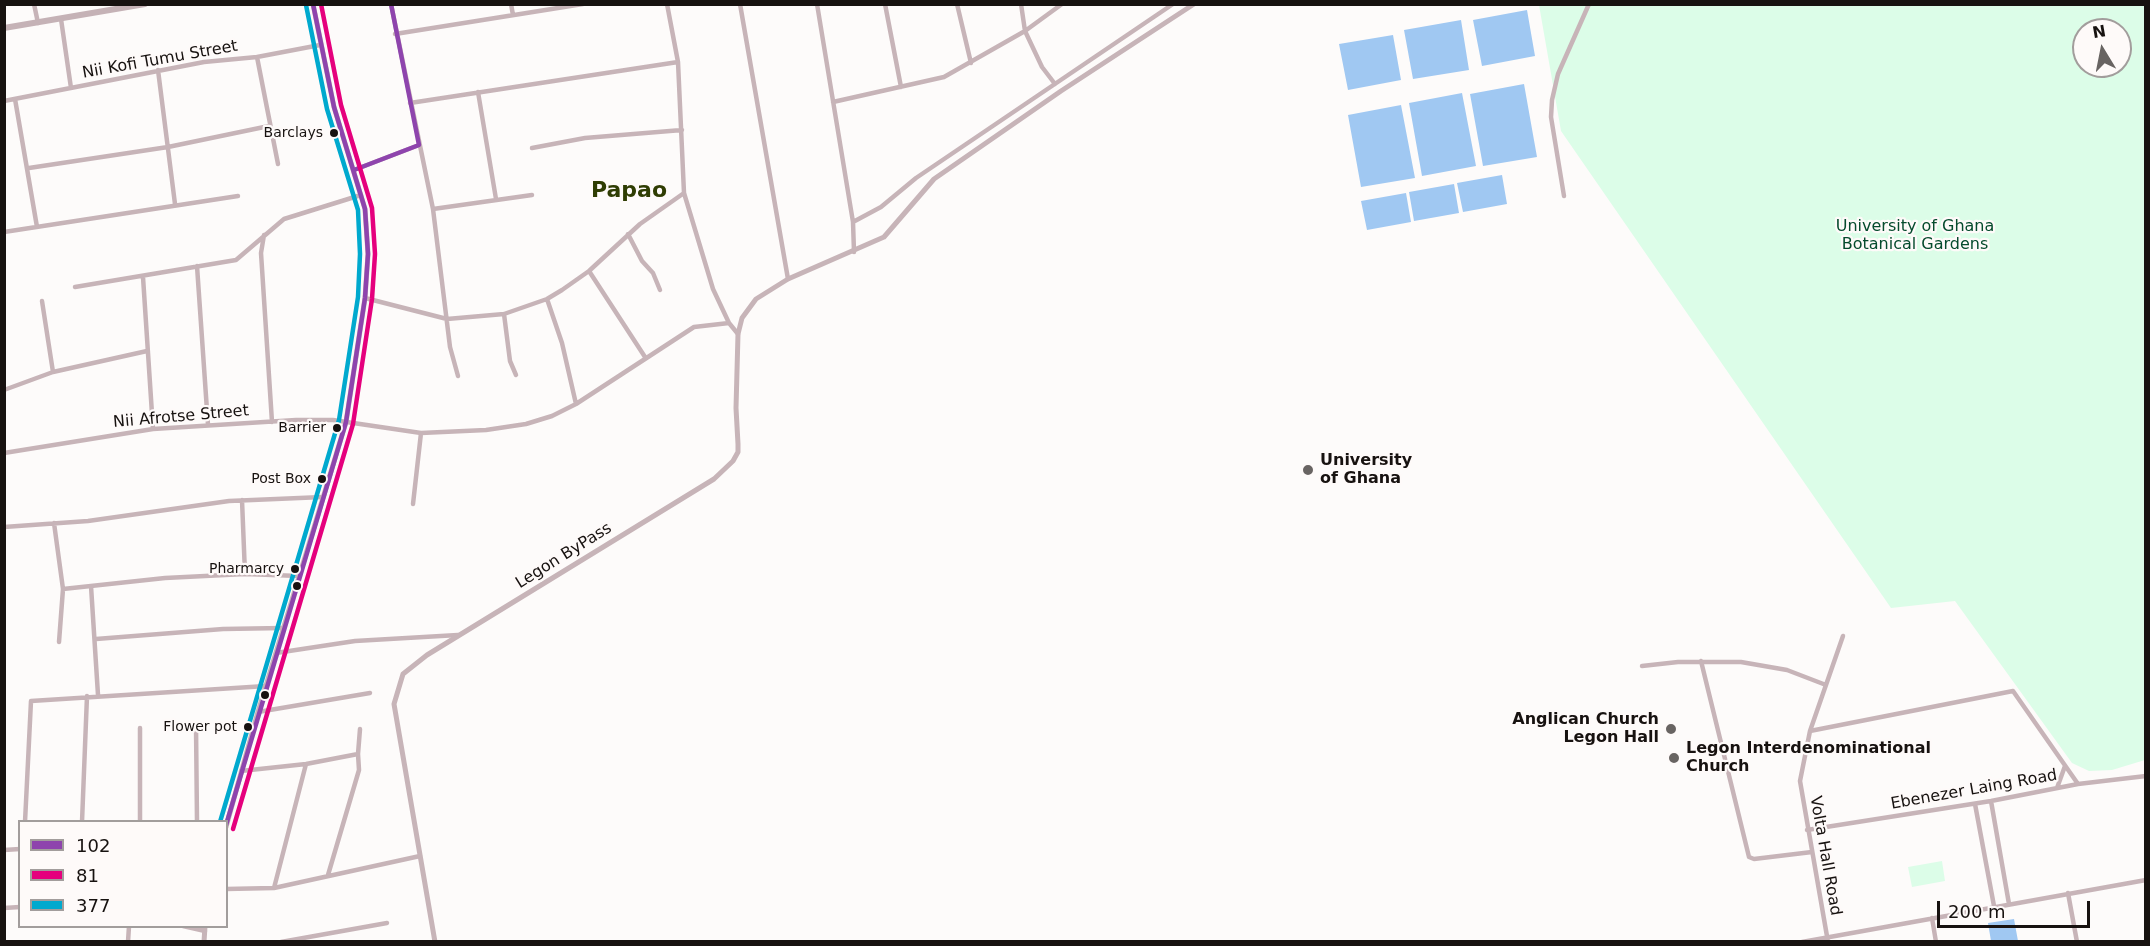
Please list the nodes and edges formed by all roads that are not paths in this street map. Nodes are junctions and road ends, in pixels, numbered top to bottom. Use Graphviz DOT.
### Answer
graph roads {
  1 [pos="34,4"];
  2 [pos="145,4"];
  3 [pos="313,4"];
  4 [pos="391,4"];
  5 [pos="511,4"];
  6 [pos="583,4"];
  7 [pos="667,4"];
  8 [pos="740,4"];
  9 [pos="817,4"];
  10 [pos="885,4"];
  11 [pos="957,4"];
  12 [pos="1021,4"];
  13 [pos="1062,4"];
  14 [pos="1173,4"];
  15 [pos="1194,4"];
  16 [pos="1589,4"];
  17 [pos="1180,14"];
  18 [pos="513,15"];
  19 [pos="61,19"];
  20 [pos="38,23"];
  21 [pos="4,28"];
  22 [pos="1025,31"];
  23 [pos="395,34"];
  24 [pos="320,45"];
  25 [pos="256,57"];
  26 [pos="678,62"];
  27 [pos="972,63"];
  28 [pos="158,70"];
  29 [pos="1055,84"];
  30 [pos="901,87"];
  31 [pos="72,88"];
  32 [pos="478,92"];
  33 [pos="15,99"];
  34 [pos="4,101"];
  35 [pos="833,102"];
  36 [pos="410,103"];
  37 [pos="269,126"];
  38 [pos="682,130"];
  39 [pos="419,145"];
  40 [pos="168,147"];
  41 [pos="532,148"];
  42 [pos="278,164"];
  43 [pos="29,168"];
  44 [pos="354,170"];
  45 [pos="684,193"];
  46 [pos="361,195"];
  47 [pos="532,195"];
  48 [pos="238,196"];
  49 [pos="1564,196"];
  50 [pos="496,199"];
  51 [pos="175,204"];
  52 [pos="434,209"];
  53 [pos="853,222"];
  54 [pos="37,227"];
  55 [pos="4,232"];
  56 [pos="628,234"];
  57 [pos="264,235"];
  58 [pos="249,249"];
  59 [pos="854,252"];
  60 [pos="261,253"];
  61 [pos="197,266"];
  62 [pos="589,271"];
  63 [pos="143,277"];
  64 [pos="788,279"];
  65 [pos="75,287"];
  66 [pos="660,290"];
  67 [pos="365,298"];
  68 [pos="548,299"];
  69 [pos="42,301"];
  70 [pos="504,314"];
  71 [pos="447,319"];
  72 [pos="729,323"];
  73 [pos="738,334"];
  74 [pos="147,351"];
  75 [pos="645,357"];
  76 [pos="54,372"];
  77 [pos="516,375"];
  78 [pos="458,376"];
  79 [pos="4,390"];
  80 [pos="576,404"];
  81 [pos="272,422"];
  82 [pos="346,422"];
  83 [pos="208,425"];
  84 [pos="153,429"];
  85 [pos="421,433"];
  86 [pos="4,453"];
  87 [pos="323,497"];
  88 [pos="242,500"];
  89 [pos="413,504"];
  90 [pos="54,523"];
  91 [pos="4,527"];
  92 [pos="245,574"];
  93 [pos="299,576"];
  94 [pos="91,586"];
  95 [pos="63,589"];
  96 [pos="283,628"];
  97 [pos="462,635"];
  98 [pos="1843,636"];
  99 [pos="96,639"];
  100 [pos="59,642"];
  101 [pos="276,653"];
  102 [pos="1701,661"];
  103 [pos="1642,666"];
  104 [pos="1826,685"];
  105 [pos="266,686"];
  106 [pos="370,693"];
  107 [pos="98,695"];
  108 [pos="87,696"];
  109 [pos="258,711"];
  110 [pos="196,724"];
  111 [pos="141,728"];
  112 [pos="360,729"];
  113 [pos="1810,731"];
  114 [pos="358,754"];
  115 [pos="306,764"];
  116 [pos="2065,766"];
  117 [pos="241,771"];
  118 [pos="2145,776"];
  119 [pos="2078,784"];
  120 [pos="2056,788"];
  121 [pos="1991,801"];
  122 [pos="1975,804"];
  123 [pos="25,820"];
  124 [pos="82,820"];
  125 [pos="140,820"];
  126 [pos="197,820"];
  127 [pos="228,820"];
  128 [pos="1807,830"];
  129 [pos="1812,852"];
  130 [pos="420,856"];
  131 [pos="328,875"];
  132 [pos="2145,880"];
  133 [pos="274,888"];
  134 [pos="228,889"];
  135 [pos="2068,893"];
  136 [pos="2009,904"];
  137 [pos="1994,906"];
  138 [pos="1932,918"];
  139 [pos="387,923"];
  140 [pos="205,929"];
  141 [pos="1828,939"];
  142 [pos="204,942"];
  143 [pos="281,942"];
  144 [pos="435,942"];
  145 [pos="1802,942"];
  146 [pos="1936,942"];
  147 [pos="2076,942"];
  1 -- 20 [label="street"];
  2 -- 19 [label="main road"];
  3 -- 24 [label="street"];
  4 -- 23 [label="street"];
  5 -- 18 [label="street"];
  6 -- 18 [label="street"];
  7 -- 26 [label="street"];
  8 -- 64 [label="street"];
  9 -- 35 [label="street"];
  10 -- 30 [label="street"];
  11 -- 27 [label="street"];
  12 -- 22 [label="street"];
  13 -- 22 [label="street"];
  14 -- 17 [label="street"];
  14 -- 29 [label="street"];
  15 -- 17 [label="street, Legon ByPass"];
  16 -- 49 [label="street"];
  17 -- 59 [label="street, Legon ByPass"];
  18 -- 23 [label="street"];
  19 -- 20 [label="main road"];
  19 -- 31 [label="street"];
  20 -- 21 [label="main road"];
  22 -- 27 [label="street"];
  22 -- 29 [label="street"];
  23 -- 36 [label="street"];
  24 -- 25 [label="street, Nii Kofi Tumu Street"];
  24 -- 44 [label="street"];
  25 -- 28 [label="street, Nii Kofi Tumu Street"];
  25 -- 37 [label="street"];
  26 -- 32 [label="street"];
  26 -- 38 [label="street"];
  27 -- 30 [label="street"];
  28 -- 31 [label="street, Nii Kofi Tumu Street"];
  28 -- 40 [label="street"];
  29 -- 53 [label="street"];
  30 -- 35 [label="street"];
  31 -- 33 [label="street, Nii Kofi Tumu Street"];
  32 -- 36 [label="street"];
  32 -- 50 [label="street"];
  33 -- 34 [label="street, Nii Kofi Tumu Street"];
  33 -- 43 [label="street"];
  35 -- 53 [label="street"];
  36 -- 39 [label="street"];
  37 -- 40 [label="street"];
  37 -- 42 [label="street"];
  38 -- 41 [label="street"];
  38 -- 45 [label="street"];
  39 -- 44 [label="street"];
  39 -- 52 [label="street"];
  40 -- 43 [label="street"];
  40 -- 51 [label="street"];
  43 -- 54 [label="street"];
  44 -- 46 [label="street"];
  45 -- 56 [label="street"];
  45 -- 72 [label="street"];
  46 -- 57 [label="street"];
  46 -- 67 [label="street"];
  47 -- 50 [label="street"];
  48 -- 51 [label="street"];
  50 -- 52 [label="street"];
  51 -- 54 [label="street"];
  52 -- 71 [label="street"];
  53 -- 59 [label="street"];
  54 -- 55 [label="street"];
  56 -- 62 [label="street"];
  56 -- 66 [label="street"];
  57 -- 58 [label="street"];
  57 -- 60 [label="street"];
  58 -- 60 [label="street"];
  58 -- 61 [label="street"];
  59 -- 64 [label="street, Legon ByPass"];
  60 -- 81 [label="street"];
  61 -- 63 [label="street"];
  61 -- 83 [label="street"];
  62 -- 68 [label="street"];
  62 -- 75 [label="street"];
  63 -- 65 [label="street"];
  63 -- 74 [label="street"];
  64 -- 73 [label="street, Legon ByPass"];
  67 -- 71 [label="street"];
  67 -- 82 [label="street"];
  68 -- 70 [label="street"];
  68 -- 80 [label="street"];
  69 -- 76 [label="street"];
  70 -- 71 [label="street"];
  70 -- 77 [label="street"];
  71 -- 78 [label="street"];
  72 -- 73 [label="street"];
  72 -- 75 [label="street, Nii Afrotse Street"];
  73 -- 97 [label="street, Legon ByPass"];
  74 -- 76 [label="street"];
  74 -- 84 [label="street"];
  75 -- 80 [label="street, Nii Afrotse Street"];
  76 -- 79 [label="street"];
  80 -- 85 [label="street, Nii Afrotse Street"];
  81 -- 82 [label="street, Nii Afrotse Street"];
  81 -- 83 [label="street, Nii Afrotse Street"];
  82 -- 85 [label="street, Nii Afrotse Street"];
  82 -- 87 [label="street"];
  83 -- 84 [label="street, Nii Afrotse Street"];
  84 -- 86 [label="street, Nii Afrotse Street"];
  85 -- 89 [label="street"];
  87 -- 88 [label="street"];
  87 -- 93 [label="street"];
  88 -- 90 [label="street"];
  88 -- 92 [label="street"];
  90 -- 91 [label="street"];
  90 -- 95 [label="street"];
  92 -- 93 [label="street"];
  92 -- 94 [label="street"];
  93 -- 96 [label="street"];
  94 -- 95 [label="street"];
  94 -- 99 [label="street"];
  95 -- 100 [label="street"];
  96 -- 99 [label="street"];
  96 -- 101 [label="street"];
  97 -- 101 [label="street"];
  97 -- 130 [label="street, Legon ByPass"];
  98 -- 104 [label="street, Volta Hall Road"];
  99 -- 107 [label="street"];
  101 -- 105 [label="street"];
  102 -- 103 [label="street"];
  102 -- 104 [label="street"];
  102 -- 129 [label="street"];
  104 -- 113 [label="street, Volta Hall Road"];
  105 -- 107 [label="street"];
  105 -- 109 [label="street"];
  106 -- 109 [label="street"];
  107 -- 108 [label="street"];
  108 -- 123 [label="street"];
  108 -- 124 [label="street"];
  109 -- 117 [label="street"];
  110 -- 126 [label="street"];
  111 -- 125 [label="street"];
  112 -- 114 [label="street"];
  113 -- 116 [label="street"];
  113 -- 128 [label="street, Volta Hall Road"];
  114 -- 115 [label="street"];
  114 -- 131 [label="street"];
  115 -- 117 [label="street"];
  115 -- 133 [label="street"];
  116 -- 119 [label="street"];
  116 -- 120 [label="street"];
  117 -- 127 [label="street"];
  118 -- 119 [label="street, Ebenezer Laing Road"];
  119 -- 120 [label="street, Ebenezer Laing Road"];
  120 -- 121 [label="street, Ebenezer Laing Road"];
  121 -- 122 [label="street, Ebenezer Laing Road"];
  121 -- 136 [label="street"];
  122 -- 128 [label="street, Ebenezer Laing Road"];
  122 -- 137 [label="street"];
  128 -- 129 [label="street, Volta Hall Road"];
  129 -- 141 [label="street, Volta Hall Road"];
  130 -- 131 [label="street"];
  130 -- 144 [label="street, Legon ByPass"];
  131 -- 133 [label="street"];
  132 -- 135 [label="street"];
  133 -- 134 [label="street"];
  135 -- 136 [label="street"];
  135 -- 147 [label="street"];
  136 -- 137 [label="street"];
  137 -- 138 [label="street"];
  138 -- 141 [label="street"];
  138 -- 146 [label="street"];
  139 -- 143 [label="street"];
  140 -- 142 [label="street"];
  141 -- 145 [label="street"];
}
